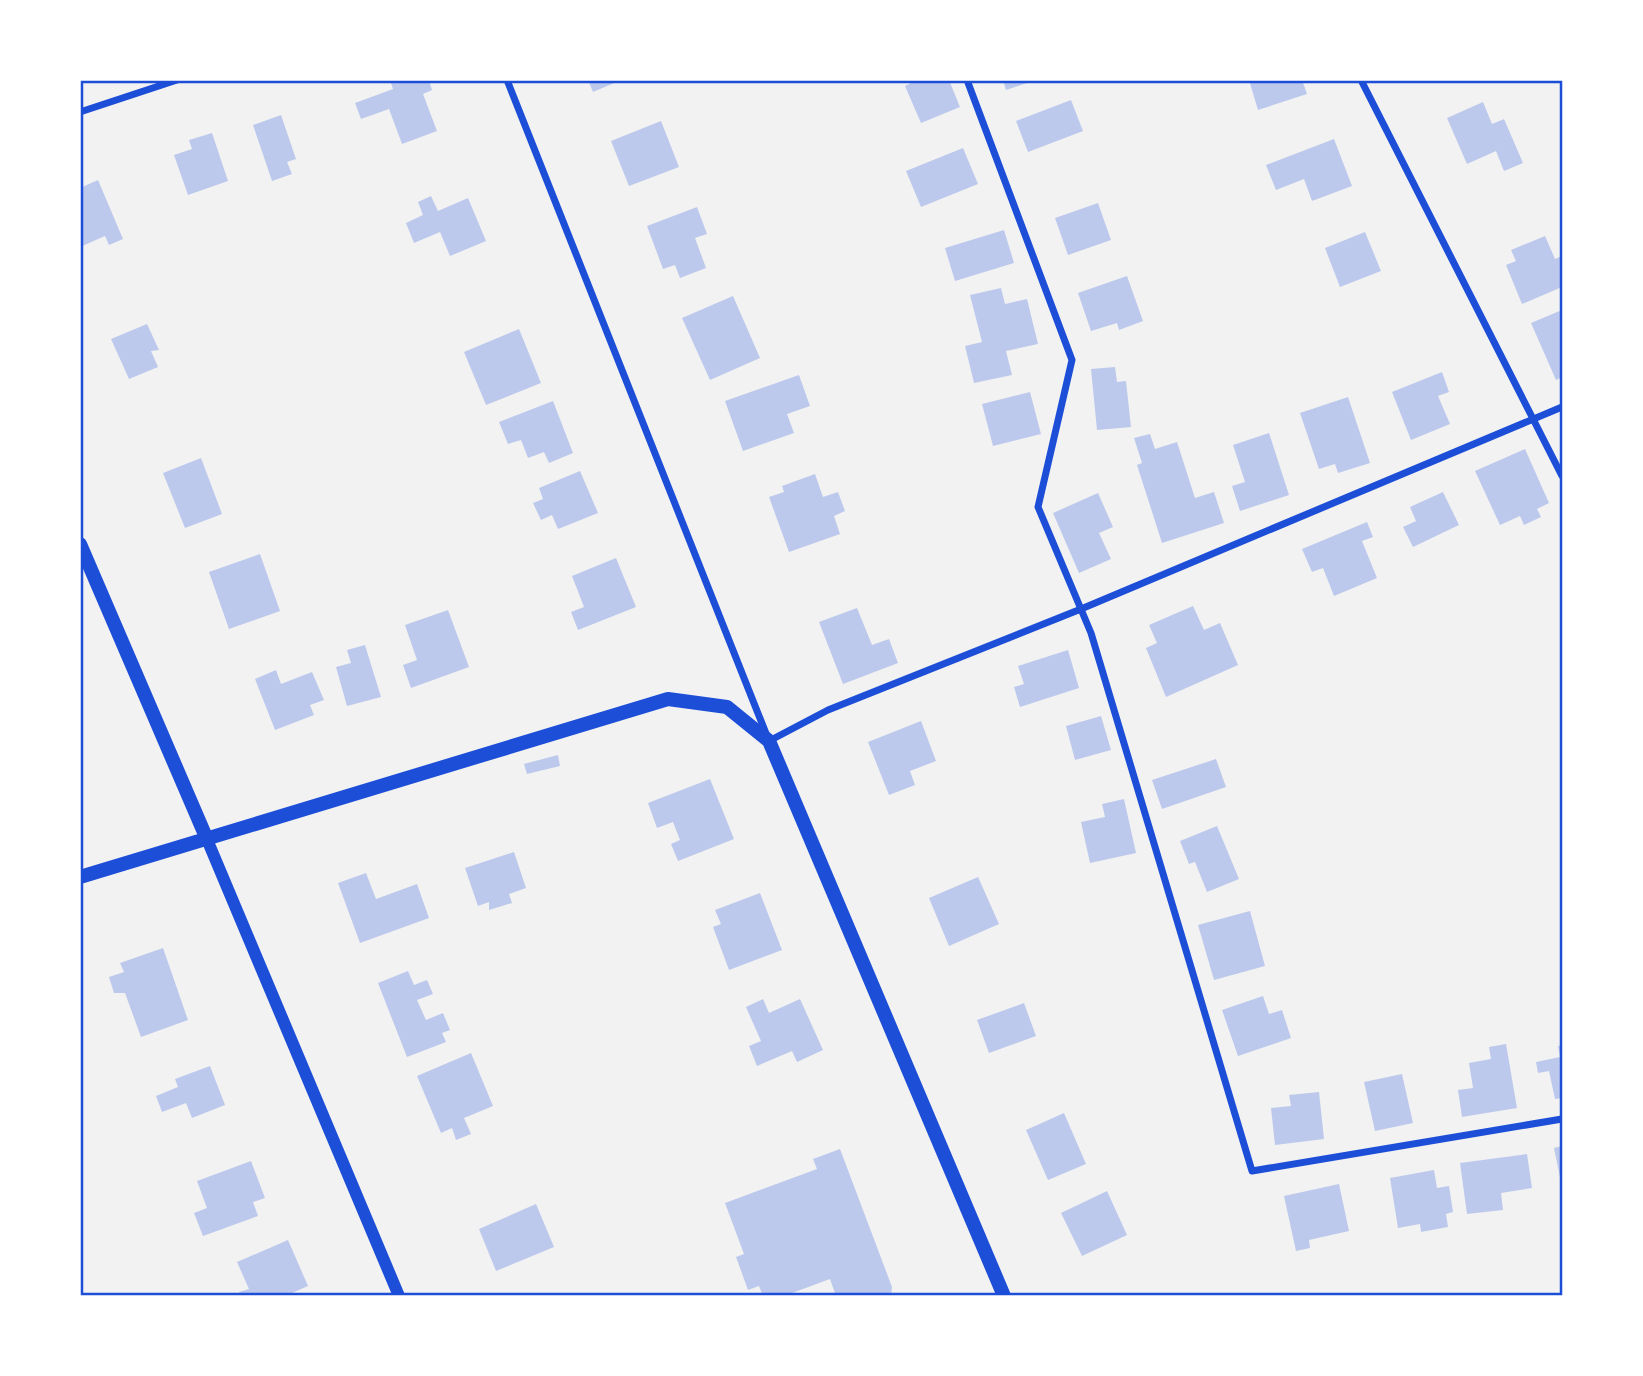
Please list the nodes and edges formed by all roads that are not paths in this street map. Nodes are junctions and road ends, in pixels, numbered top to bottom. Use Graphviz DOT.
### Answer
graph roads {
  1 [pos="177,80"];
  2 [pos="507,80"];
  3 [pos="967,80"];
  4 [pos="1361,80"];
  5 [pos="80,112"];
  6 [pos="1563,407"];
  7 [pos="1532,418"];
  8 [pos="1563,476"];
  9 [pos="80,544"];
  10 [pos="1081,608"];
  11 [pos="769,741"];
  12 [pos="206,837"];
  13 [pos="80,877"];
  14 [pos="1563,1119"];
  15 [pos="399,1296"];
  16 [pos="1004,1296"];
  1 -- 5 [label="street"];
  2 -- 11 [label="street"];
  3 -- 10 [label="street"];
  4 -- 7 [label="street"];
  6 -- 7 [label="street"];
  7 -- 8 [label="street"];
  7 -- 10 [label="street"];
  9 -- 12 [label="main road"];
  10 -- 11 [label="street"];
  10 -- 14 [label="street"];
  11 -- 12 [label="main road"];
  11 -- 16 [label="main road"];
  12 -- 13 [label="main road"];
  12 -- 15 [label="street"];
}
